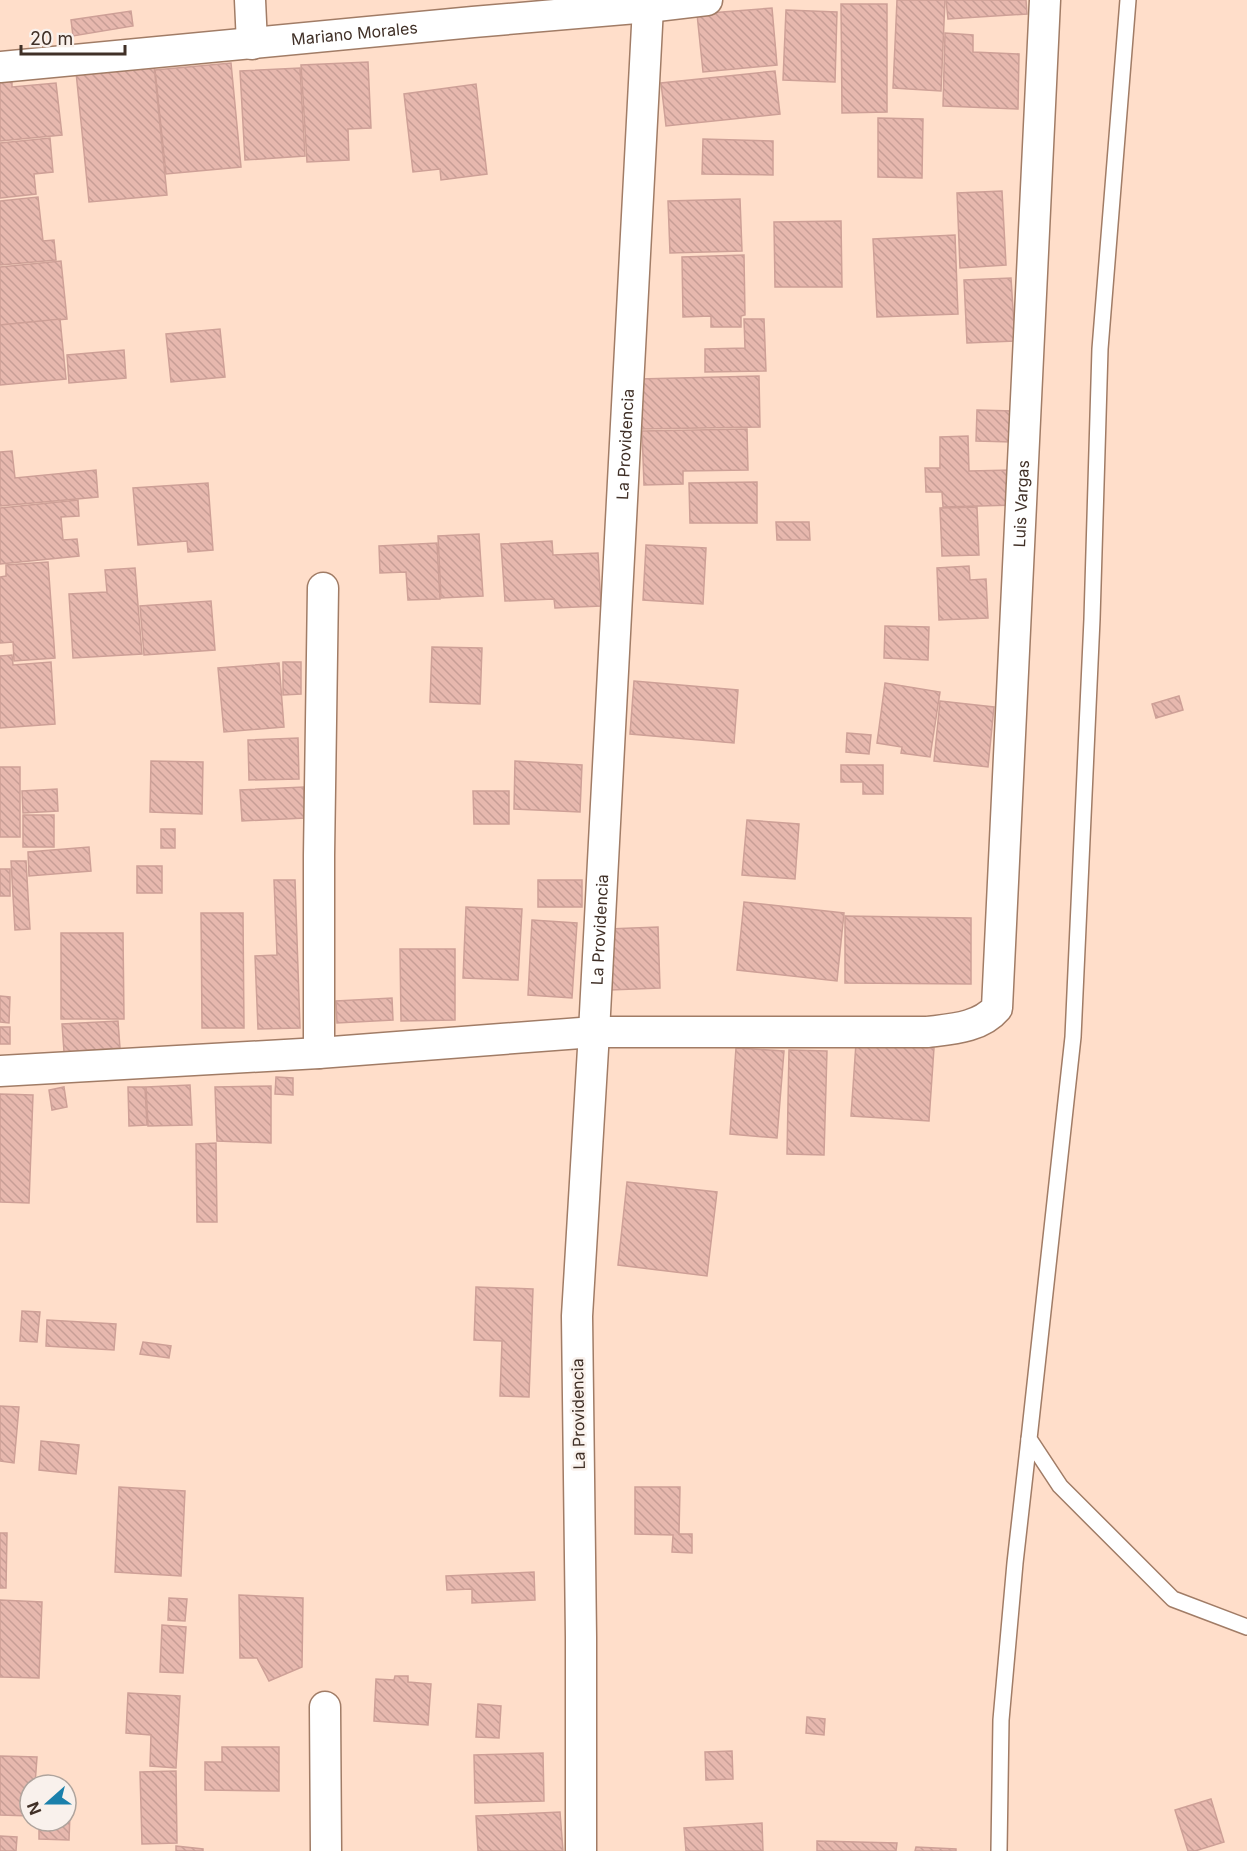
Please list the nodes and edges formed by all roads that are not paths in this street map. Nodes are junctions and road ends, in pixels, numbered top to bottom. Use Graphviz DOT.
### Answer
graph roads {
  1 [pos="250,0"];
  2 [pos="707,0"];
  3 [pos="1045,0"];
  4 [pos="1128,0"];
  5 [pos="648,7"];
  6 [pos="473,11"];
  7 [pos="252,44"];
  8 [pos="0,67"];
  9 [pos="323,588"];
  10 [pos="594,1032"];
  11 [pos="319,1053"];
  12 [pos="0,1071"];
  13 [pos="1029,1439"];
  14 [pos="1247,1627"];
  15 [pos="325,1707"];
  16 [pos="326,1851"];
  17 [pos="581,1851"];
  18 [pos="999,1851"];
  1 -- 7 [label="street"];
  2 -- 5 [label="street, Mariano Morales"];
  3 -- 10 [label="street, Luis Vargas"];
  4 -- 13 [label="lane"];
  5 -- 6 [label="street, Mariano Morales"];
  5 -- 10 [label="street, La Providencia"];
  6 -- 7 [label="street, Mariano Morales"];
  7 -- 8 [label="street, Mariano Morales"];
  9 -- 11 [label="street"];
  10 -- 11 [label="street"];
  10 -- 17 [label="street, La Providencia"];
  11 -- 12 [label="street"];
  13 -- 14 [label="lane"];
  13 -- 18 [label="lane"];
  15 -- 16 [label="street"];
}
